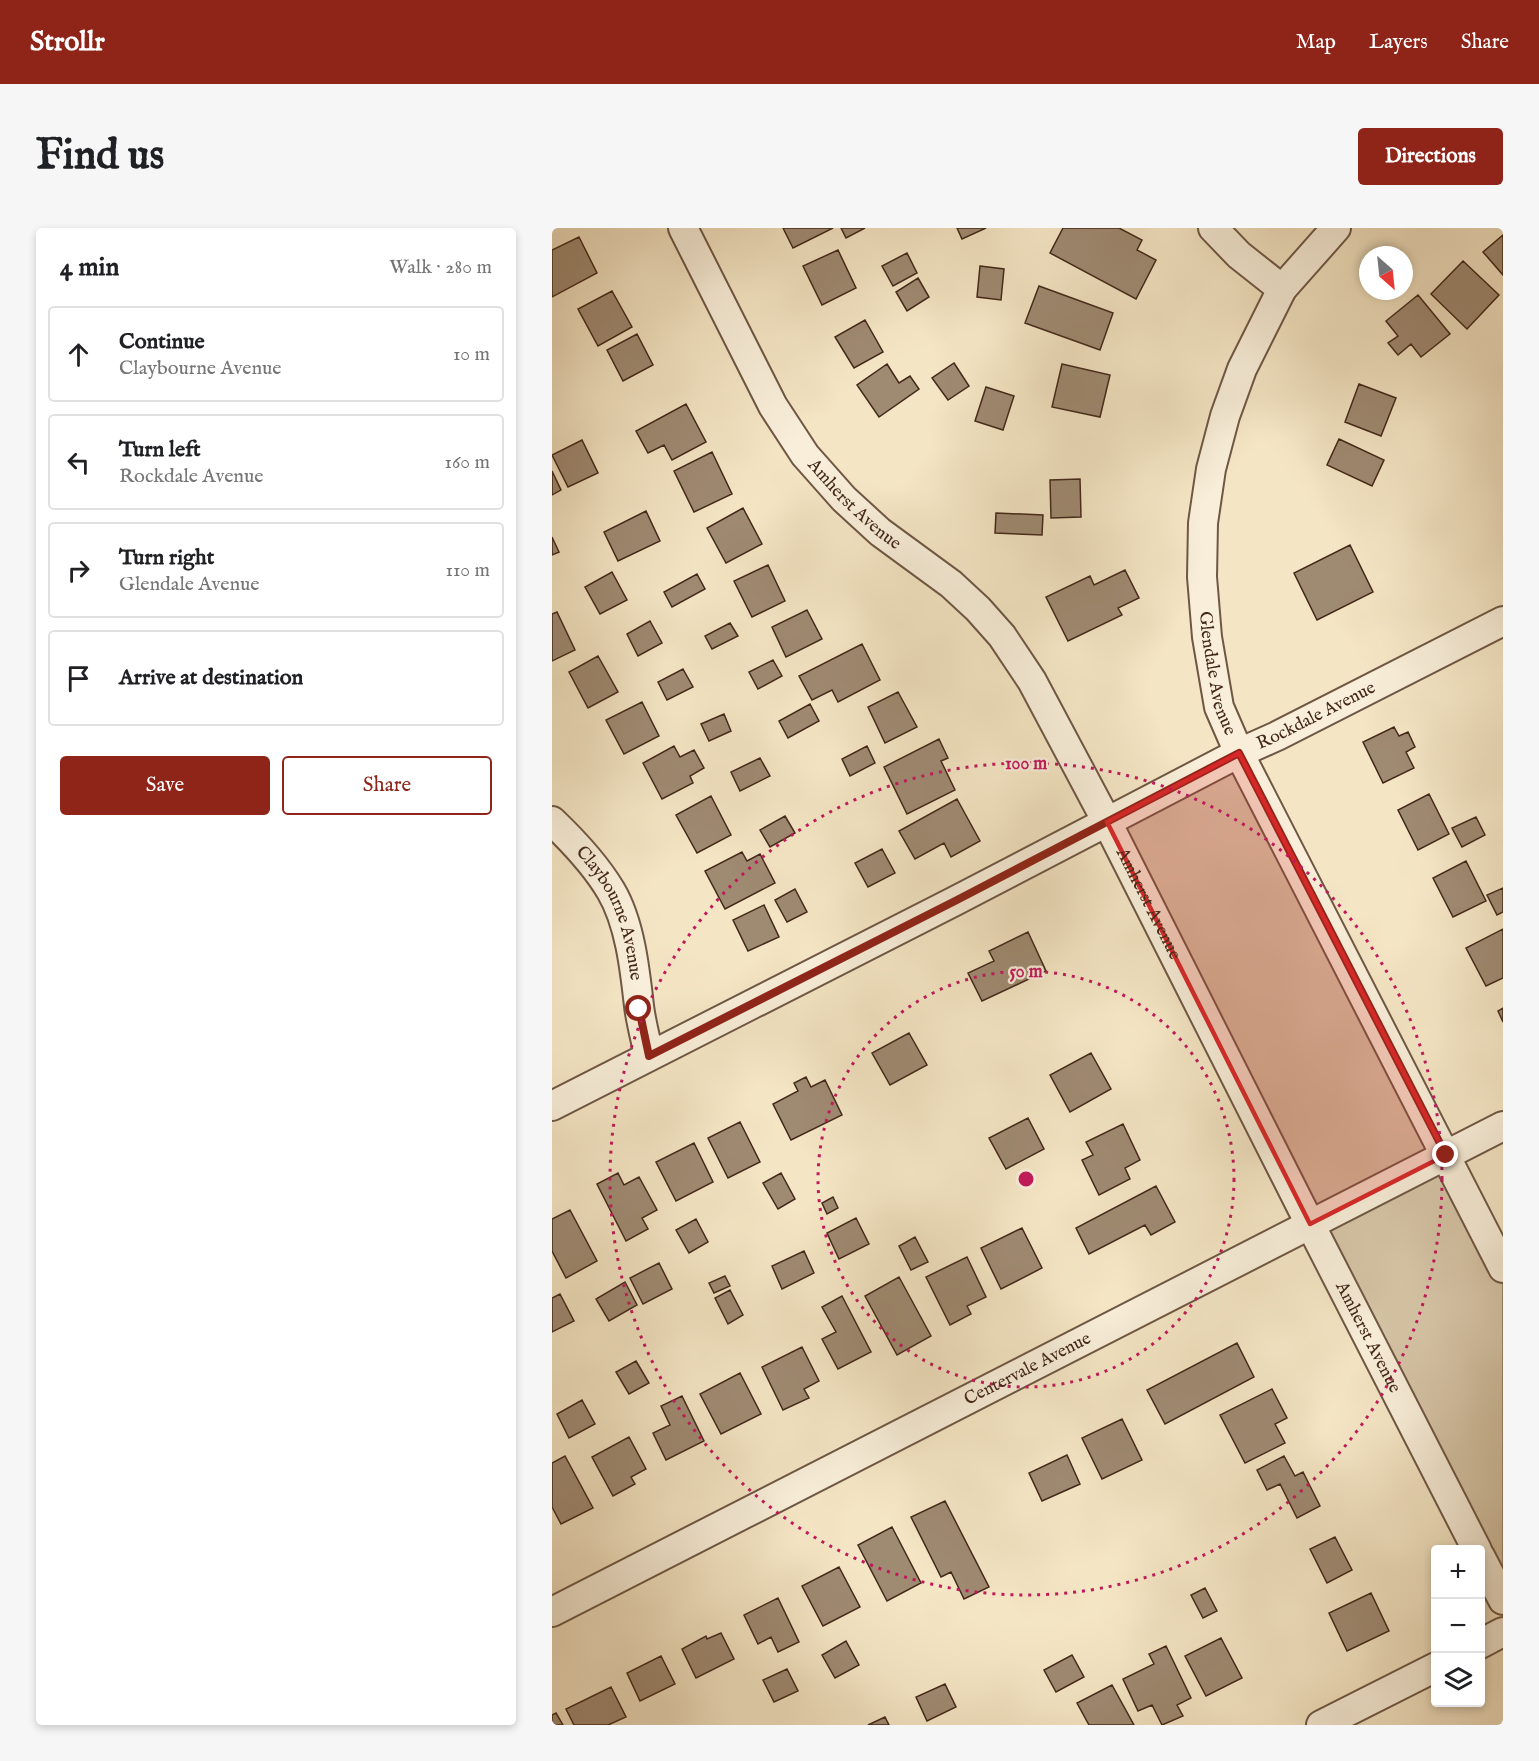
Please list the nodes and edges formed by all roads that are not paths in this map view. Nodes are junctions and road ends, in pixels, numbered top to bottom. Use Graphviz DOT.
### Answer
graph roads {
  1 [pos="683,228"];
  2 [pos="1213,228"];
  3 [pos="1336,228"];
  4 [pos="1282,289"];
  5 [pos="1503,621"];
  6 [pos="1239,753"];
  7 [pos="552,820"];
  8 [pos="1107,822"];
  9 [pos="649,1056"];
  10 [pos="552,1106"];
  11 [pos="1503,1126"];
  12 [pos="1446,1155"];
  13 [pos="1310,1224"];
  14 [pos="1503,1268"];
  15 [pos="1474,1545"];
  16 [pos="1485,1566"];
  17 [pos="1503,1600"];
  18 [pos="552,1612"];
  19 [pos="1503,1632"];
  20 [pos="1485,1641"];
  21 [pos="1431,1670"];
  22 [pos="1321,1725"];
  1 -- 8 [label="street, Amherst Avenue"];
  2 -- 4 [label="street"];
  3 -- 4 [label="street, Glendale Avenue"];
  4 -- 6 [label="street, Glendale Avenue"];
  5 -- 6 [label="street, Rockdale Avenue"];
  6 -- 8 [label="street, Rockdale Avenue"];
  6 -- 12 [label="street, Glendale Avenue"];
  7 -- 9 [label="street, Claybourne Avenue"];
  8 -- 9 [label="street, Rockdale Avenue"];
  8 -- 13 [label="street, Amherst Avenue"];
  9 -- 10 [label="street, Rockdale Avenue"];
  11 -- 12 [label="street, Centervale Avenue"];
  12 -- 13 [label="street, Centervale Avenue"];
  12 -- 14 [label="street, Glendale Avenue"];
  13 -- 15 [label="street, Amherst Avenue"];
  13 -- 18 [label="street, Centervale Avenue"];
  16 -- 17 [label="street"];
  19 -- 20 [label="street"];
  21 -- 22 [label="street"];
}
